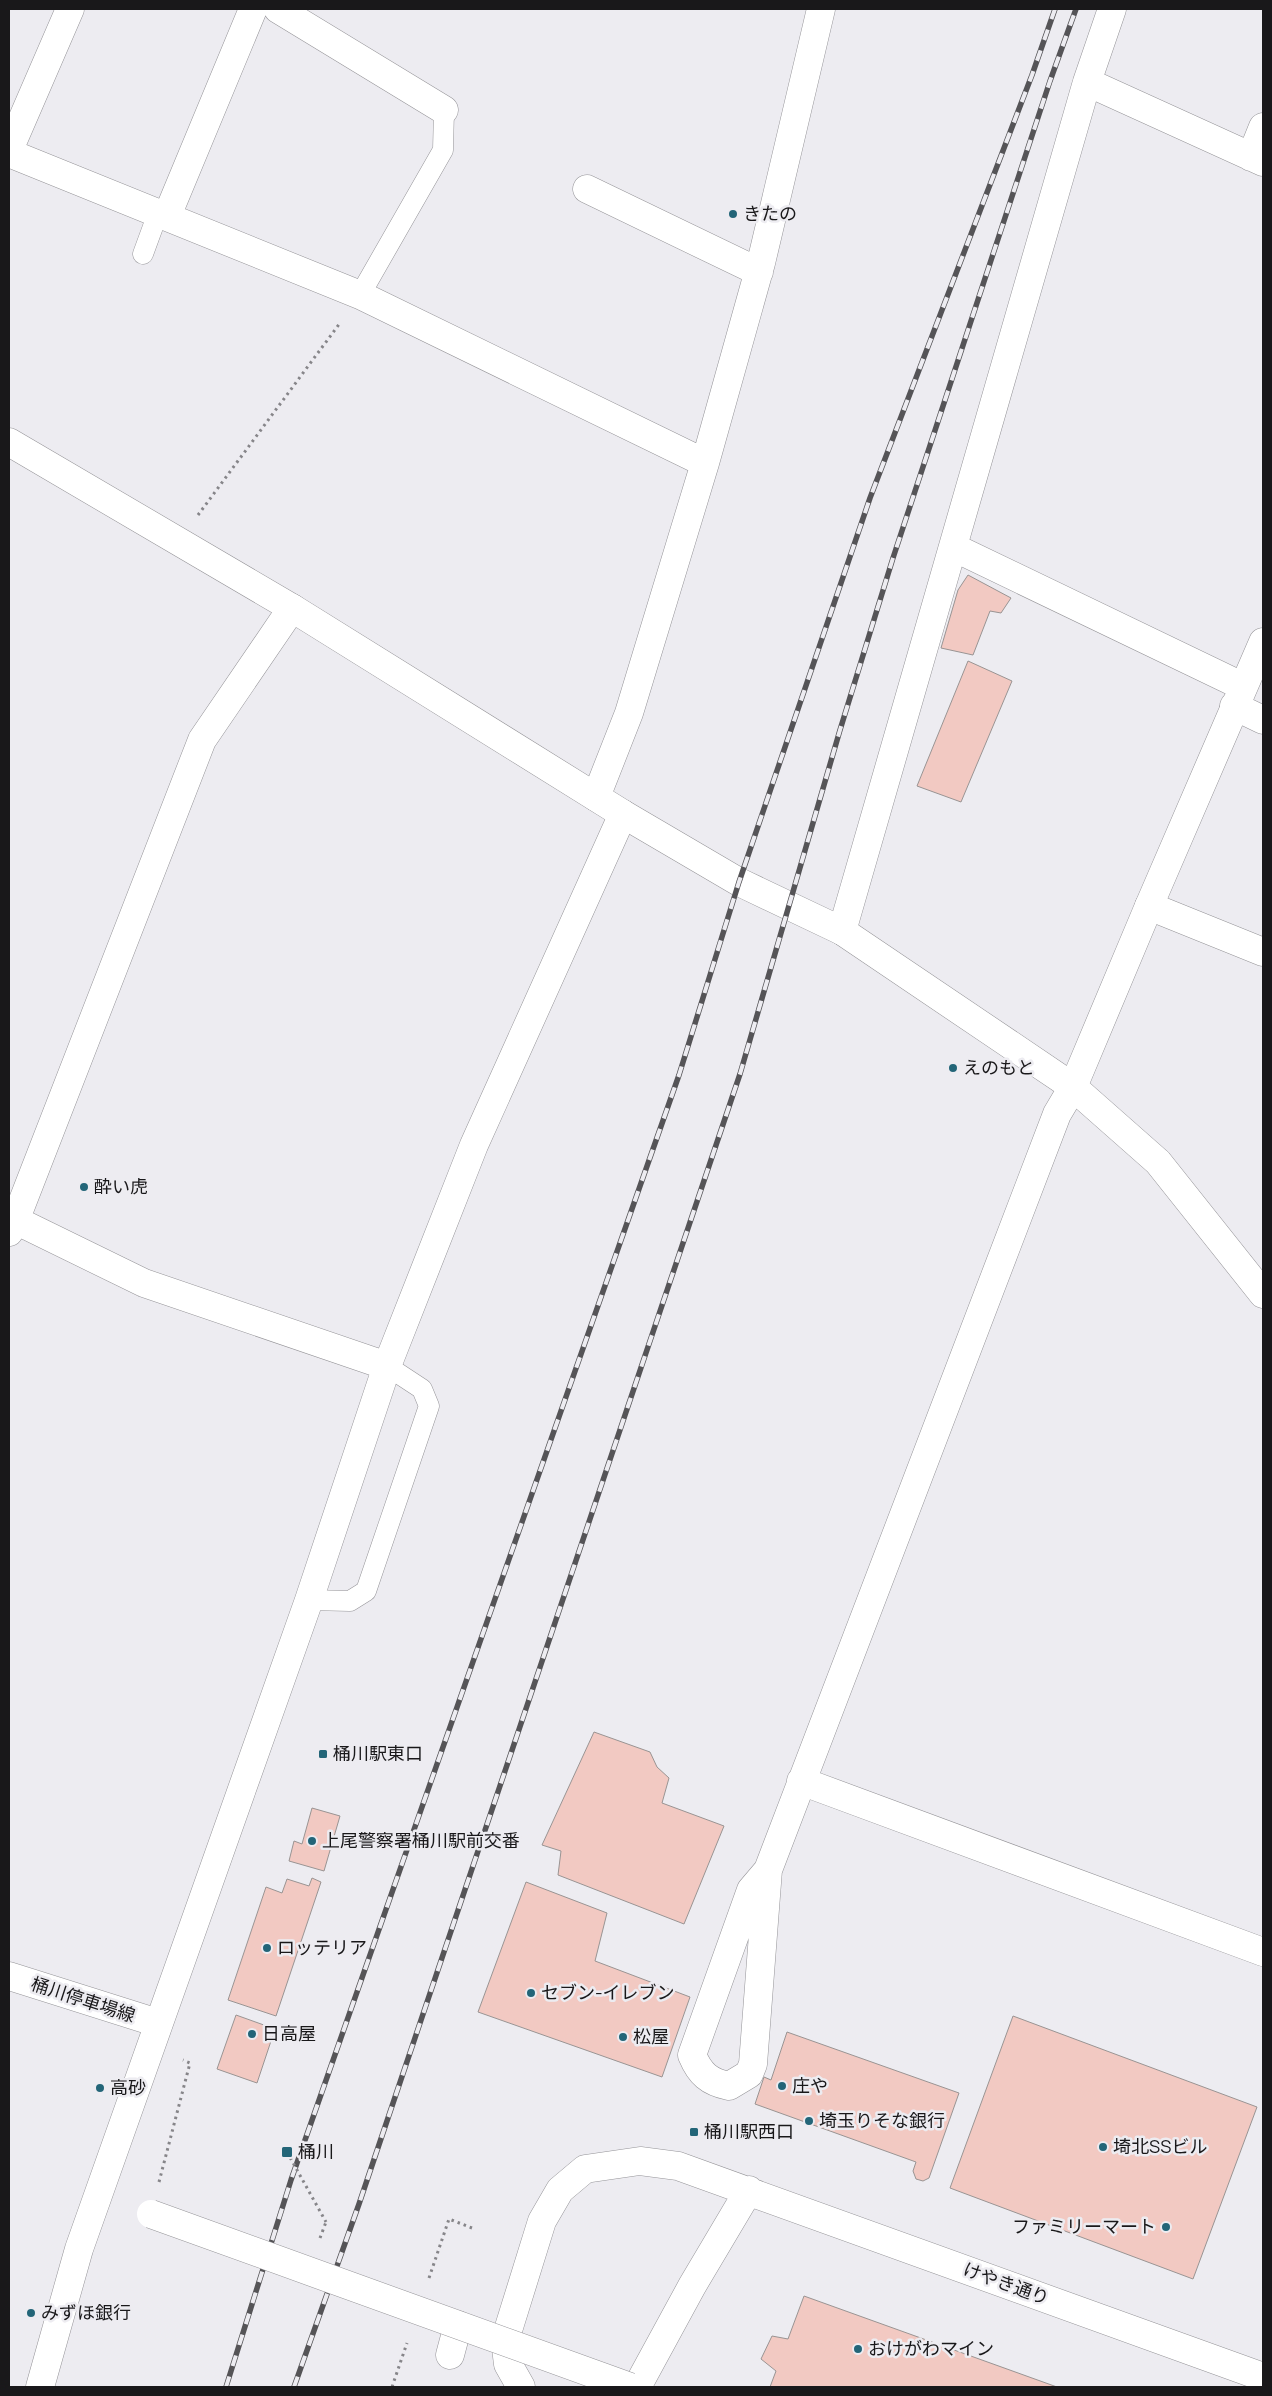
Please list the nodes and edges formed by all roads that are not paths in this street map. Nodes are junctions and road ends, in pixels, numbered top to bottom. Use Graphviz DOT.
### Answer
graph roads {
  1 [pos="70,9"];
  2 [pos="253,9"];
  3 [pos="278,9"];
  4 [pos="821,9"];
  5 [pos="1112,9"];
  6 [pos="1087,82"];
  7 [pos="444,110"];
  8 [pos="1263,127"];
  9 [pos="9,151"];
  10 [pos="1257,159"];
  11 [pos="587,189"];
  12 [pos="163,215"];
  13 [pos="143,254"];
  14 [pos="759,272"];
  15 [pos="360,295"];
  16 [pos="9,442"];
  17 [pos="705,463"];
  18 [pos="953,547"];
  19 [pos="292,608"];
  20 [pos="1263,642"];
  21 [pos="1238,696"];
  22 [pos="1263,720"];
  23 [pos="596,798"];
  24 [pos="623,814"];
  25 [pos="1148,906"];
  26 [pos="842,931"];
  27 [pos="1263,952"];
  28 [pos="1073,1087"];
  29 [pos="11,1223"];
  30 [pos="1263,1294"];
  31 [pos="387,1366"];
  32 [pos="309,1600"];
  33 [pos="801,1782"];
  34 [pos="768,1870"];
  35 [pos="1263,1952"];
  36 [pos="9,1976"];
  37 [pos="158,2023"];
  38 [pos="749,2190"];
  39 [pos="150,2214"];
  40 [pos="458,2325"];
  41 [pos="450,2356"];
  42 [pos="1263,2377"];
  43 [pos="40,2387"];
  44 [pos="521,2387"];
  45 [pos="630,2387"];
  46 [pos="637,2387"];
  1 -- 9 [label="street"];
  2 -- 12 [label="street"];
  3 -- 7 [label="street"];
  4 -- 14 [label="street"];
  5 -- 6 [label="street"];
  6 -- 10 [label="street"];
  6 -- 18 [label="street"];
  7 -- 15 [label="lane"];
  8 -- 10 [label="street"];
  9 -- 12 [label="street"];
  11 -- 14 [label="street"];
  12 -- 13 [label="lane"];
  12 -- 15 [label="street"];
  14 -- 17 [label="street"];
  15 -- 17 [label="street"];
  16 -- 19 [label="street"];
  17 -- 23 [label="street"];
  18 -- 21 [label="street"];
  18 -- 26 [label="street"];
  19 -- 23 [label="street"];
  19 -- 29 [label="street"];
  20 -- 21 [label="street"];
  21 -- 22 [label="street"];
  21 -- 25 [label="street"];
  23 -- 24 [label="street"];
  24 -- 26 [label="street"];
  24 -- 31 [label="street"];
  25 -- 27 [label="street"];
  25 -- 28 [label="street"];
  26 -- 28 [label="street"];
  28 -- 30 [label="street"];
  28 -- 33 [label="street"];
  29 -- 31 [label="street"];
  31 -- 32 [label="street"];
  31 -- 32 [label="lane"];
  32 -- 37 [label="street"];
  33 -- 34 [label="street"];
  33 -- 35 [label="street"];
  34 -- 34 [label="street"];
  36 -- 37 [label="street, 桶川停車場線"];
  37 -- 43 [label="street"];
  38 -- 42 [label="street, けやき通り"];
  38 -- 44 [label="street, けやき通り"];
  38 -- 46 [label="street"];
  39 -- 40 [label="street, bridge"];
  40 -- 41 [label="street"];
  40 -- 45 [label="street, bridge"];
}
